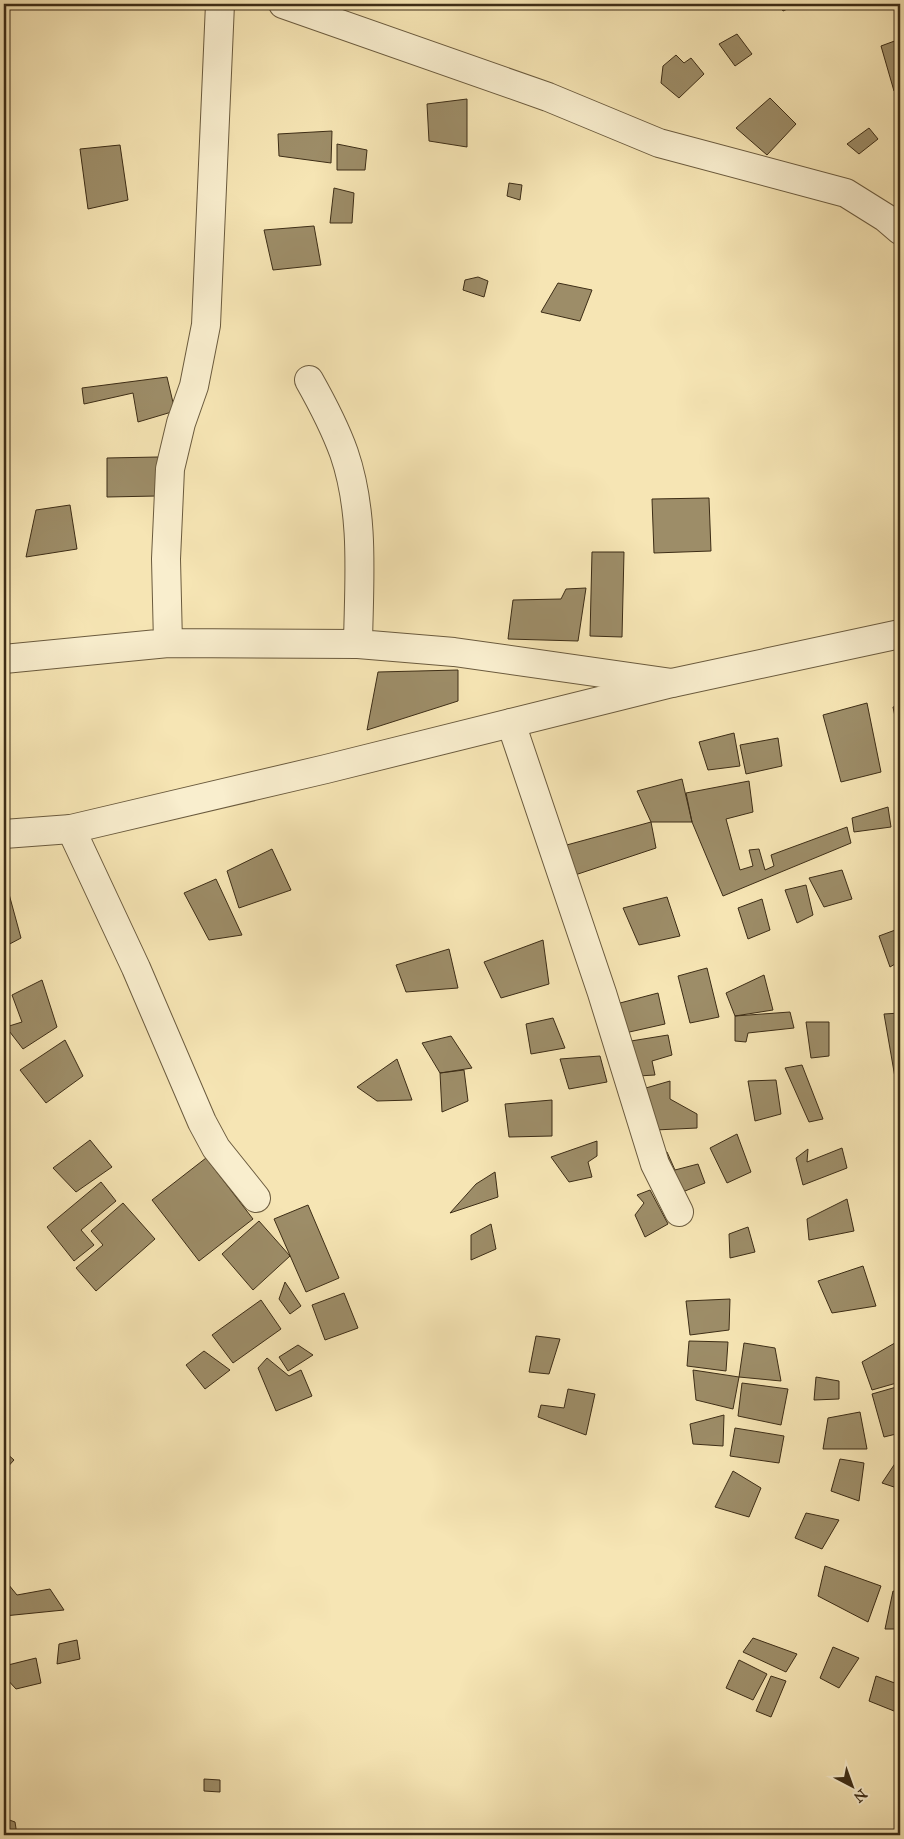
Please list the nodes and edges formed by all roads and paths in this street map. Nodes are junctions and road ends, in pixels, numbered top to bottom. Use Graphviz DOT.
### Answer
graph roads {
  1 [pos="220,4"];
  2 [pos="283,4"];
  3 [pos="900,230"];
  4 [pos="309,380"];
  5 [pos="900,634"];
  6 [pos="168,643"];
  7 [pos="358,644"];
  8 [pos="4,659"];
  9 [pos="672,683"];
  10 [pos="511,723"];
  11 [pos="70,829"];
  12 [pos="4,834"];
  13 [pos="256,1198"];
  14 [pos="679,1212"];
  1 -- 6 [label="street"];
  2 -- 3 [label="street"];
  4 -- 7 [label="street"];
  5 -- 9 [label="street"];
  6 -- 7 [label="street"];
  6 -- 8 [label="street"];
  7 -- 9 [label="street"];
  9 -- 10 [label="street"];
  10 -- 11 [label="street"];
  10 -- 14 [label="street"];
  11 -- 12 [label="street"];
  11 -- 13 [label="street"];
}
